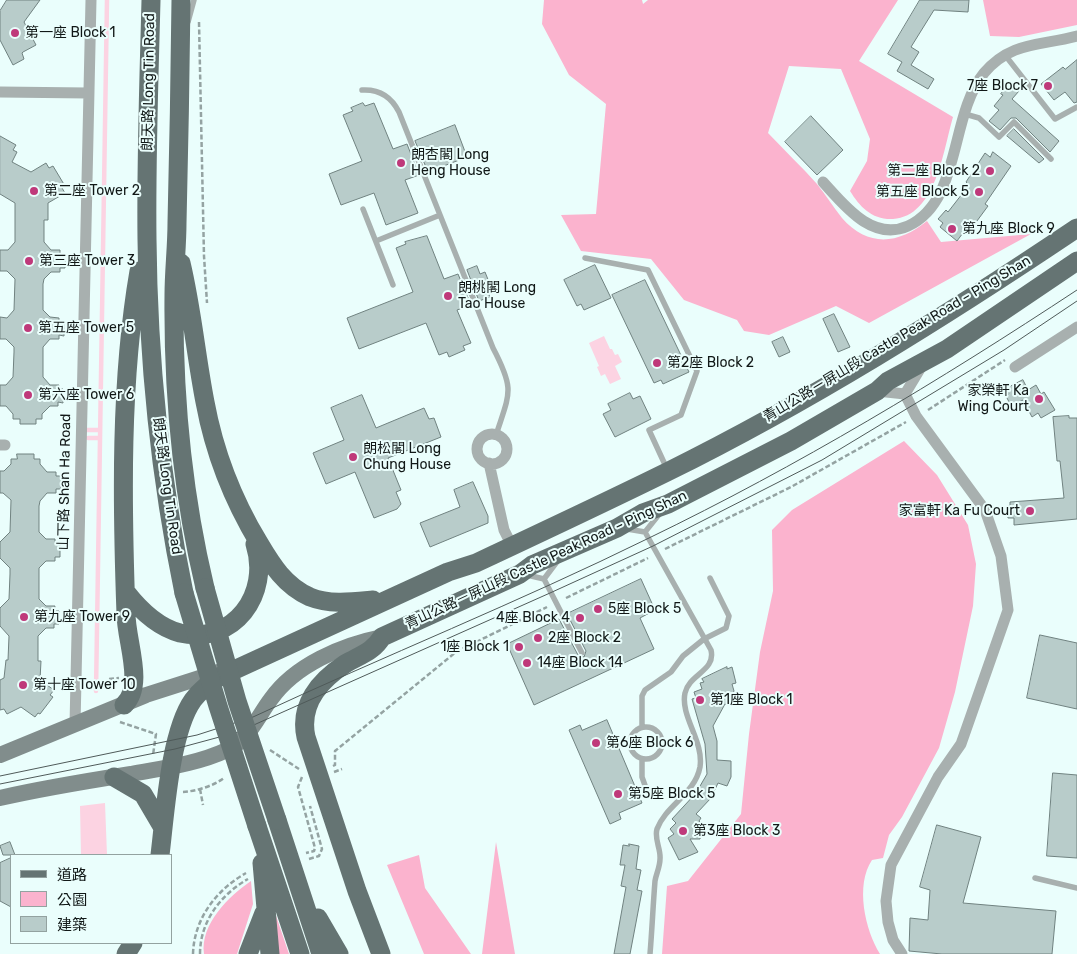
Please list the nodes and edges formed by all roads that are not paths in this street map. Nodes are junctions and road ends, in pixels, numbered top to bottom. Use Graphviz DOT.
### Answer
graph roads {
  1 [pos="91,0"];
  2 [pos="151,0"];
  3 [pos="181,0"];
  4 [pos="194,0"];
  5 [pos="1077,36"];
  6 [pos="180,55"];
  7 [pos="1005,55"];
  8 [pos="362,90"];
  9 [pos="0,92"];
  10 [pos="88,93"];
  11 [pos="1077,107"];
  12 [pos="965,114"];
  13 [pos="1051,159"];
  14 [pos="823,182"];
  15 [pos="363,209"];
  16 [pos="440,216"];
  17 [pos="1077,228"];
  18 [pos="146,238"];
  19 [pos="376,241"];
  20 [pos="177,248"];
  21 [pos="585,258"];
  22 [pos="1077,261"];
  23 [pos="393,285"];
  24 [pos="1077,327"];
  25 [pos="924,363"];
  26 [pos="1015,368"];
  27 [pos="877,391"];
  28 [pos="905,394"];
  29 [pos="496,435"];
  30 [pos="489,463"];
  31 [pos="668,471"];
  32 [pos="668,504"];
  33 [pos="249,526"];
  34 [pos="617,528"];
  35 [pos="645,532"];
  36 [pos="512,546"];
  37 [pos="564,552"];
  38 [pos="520,574"];
  39 [pos="710,578"];
  40 [pos="544,579"];
  41 [pos="126,592"];
  42 [pos="388,599"];
  43 [pos="382,637"];
  44 [pos="704,639"];
  45 [pos="582,653"];
  46 [pos="238,667"];
  47 [pos="117,708"];
  48 [pos="75,725"];
  49 [pos="642,727"];
  50 [pos="0,755"];
  51 [pos="642,759"];
  52 [pos="173,766"];
  53 [pos="114,777"];
  54 [pos="647,791"];
  55 [pos="0,798"];
  56 [pos="164,828"];
  57 [pos="258,830"];
  58 [pos="160,854"];
  59 [pos="298,854"];
  60 [pos="1035,878"];
  61 [pos="1077,888"];
  62 [pos="266,910"];
  63 [pos="248,954"];
  64 [pos="270,954"];
  65 [pos="300,954"];
  66 [pos="321,954"];
  67 [pos="338,954"];
  68 [pos="381,954"];
  69 [pos="650,954"];
  70 [pos="902,954"];
  1 -- 10 [label="street, 山下路 Shan Ha Road"];
  2 -- 18 [label="main road, 朗天路 Long Tin Road"];
  3 -- 6 [label="main road, 朗天路 Long Tin Road"];
  4 -- 6 [label="lane"];
  5 -- 7 [label="street"];
  6 -- 20 [label="main road, 朗天路 Long Tin Road"];
  7 -- 11 [label="lane"];
  7 -- 12 [label="street"];
  8 -- 16 [label="lane"];
  9 -- 10 [label="street"];
  10 -- 48 [label="street, 山下路 Shan Ha Road"];
  12 -- 13 [label="lane"];
  12 -- 14 [label="street"];
  15 -- 19 [label="lane"];
  16 -- 19 [label="lane"];
  16 -- 29 [label="lane"];
  17 -- 31 [label="main road, 青山公路－屏山段 Castle Peak Road – Ping Shan"];
  18 -- 41 [label="main road"];
  18 -- 57 [label="main road, 朗天路 Long Tin Road, bridge"];
  19 -- 23 [label="lane"];
  20 -- 33 [label="main road"];
  20 -- 59 [label="main road, 朗天路 Long Tin Road, bridge"];
  21 -- 31 [label="lane"];
  22 -- 25 [label="main road, 青山公路－屏山段 Castle Peak Road – Ping Shan"];
  24 -- 26 [label="street"];
  25 -- 27 [label="main road, 青山公路－屏山段 Castle Peak Road – Ping Shan"];
  25 -- 28 [label="street"];
  27 -- 28 [label="street"];
  27 -- 32 [label="main road, 青山公路－屏山段 Castle Peak Road – Ping Shan"];
  28 -- 70 [label="street"];
  29 -- 30 [label="street"];
  29 -- 30 [label="street"];
  30 -- 36 [label="street"];
  31 -- 36 [label="main road, 青山公路－屏山段 Castle Peak Road – Ping Shan"];
  32 -- 34 [label="main road, 青山公路－屏山段 Castle Peak Road – Ping Shan"];
  32 -- 35 [label="lane"];
  33 -- 41 [label="main road"];
  33 -- 42 [label="main road"];
  34 -- 35 [label="lane"];
  34 -- 37 [label="main road, 青山公路－屏山段 Castle Peak Road – Ping Shan"];
  35 -- 44 [label="lane"];
  36 -- 42 [label="main road, 青山公路－屏山段 Castle Peak Road – Ping Shan"];
  37 -- 38 [label="main road, 青山公路－屏山段 Castle Peak Road – Ping Shan"];
  37 -- 40 [label="lane"];
  38 -- 40 [label="lane"];
  38 -- 43 [label="main road, 青山公路－屏山段 Castle Peak Road – Ping Shan"];
  39 -- 44 [label="lane"];
  40 -- 45 [label="lane"];
  41 -- 47 [label="main road"];
  42 -- 46 [label="main road, 青山公路－屏山段 Castle Peak Road – Ping Shan"];
  43 -- 52 [label="main road, 青山公路－屏山段 Castle Peak Road – Ping Shan"];
  43 -- 68 [label="main road"];
  44 -- 49 [label="lane"];
  44 -- 69 [label="lane"];
  46 -- 47 [label="main road, 青山公路－屏山段 Castle Peak Road – Ping Shan"];
  46 -- 52 [label="main road"];
  47 -- 48 [label="main road, 青山公路－屏山段 Castle Peak Road – Ping Shan"];
  48 -- 50 [label="main road, 青山公路－屏山段 Castle Peak Road – Ping Shan"];
  49 -- 51 [label="lane"];
  49 -- 51 [label="lane"];
  51 -- 54 [label="lane"];
  52 -- 53 [label="main road, 青山公路－屏山段 Castle Peak Road – Ping Shan"];
  52 -- 56 [label="main road"];
  53 -- 55 [label="main road, 青山公路－屏山段 Castle Peak Road – Ping Shan"];
  53 -- 56 [label="main road"];
  56 -- 58 [label="main road"];
  57 -- 62 [label="main road"];
  57 -- 65 [label="main road, 朗天路 Long Tin Road"];
  59 -- 66 [label="main road, 朗天路 Long Tin Road"];
  59 -- 67 [label="main road"];
  60 -- 61 [label="lane"];
  62 -- 63 [label="main road"];
  62 -- 64 [label="main road"];
}
